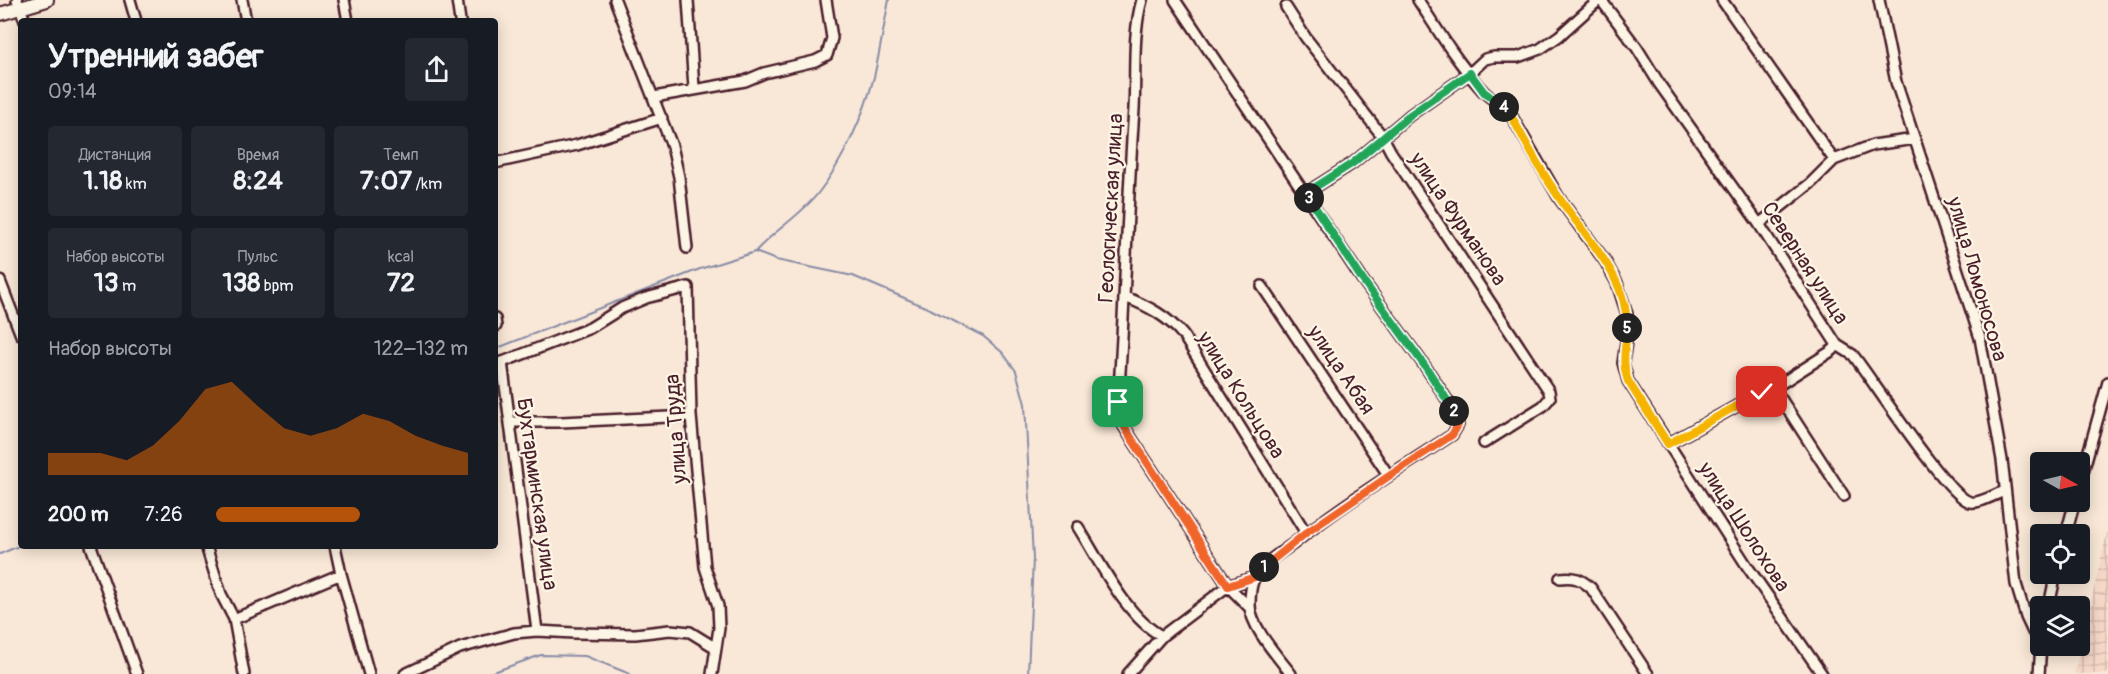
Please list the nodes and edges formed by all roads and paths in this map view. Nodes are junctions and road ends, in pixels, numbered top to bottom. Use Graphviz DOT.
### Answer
graph roads {
  1 [pos="47,0"];
  2 [pos="130,0"];
  3 [pos="242,0"];
  4 [pos="344,0"];
  5 [pos="456,0"];
  6 [pos="615,0"];
  7 [pos="688,0"];
  8 [pos="826,0"];
  9 [pos="1142,0"];
  10 [pos="1175,0"];
  11 [pos="1418,0"];
  12 [pos="1600,0"];
  13 [pos="1722,0"];
  14 [pos="1879,0"];
  15 [pos="18,4"];
  16 [pos="1286,7"];
  17 [pos="0,14"];
  18 [pos="24,18"];
  19 [pos="135,18"];
  20 [pos="245,18"];
  21 [pos="347,18"];
  22 [pos="459,18"];
  23 [pos="1470,73"];
  24 [pos="694,88"];
  25 [pos="654,97"];
  26 [pos="662,118"];
  27 [pos="1383,137"];
  28 [pos="1915,139"];
  29 [pos="1834,160"];
  30 [pos="498,162"];
  31 [pos="1306,193"];
  32 [pos="1759,224"];
  33 [pos="687,248"];
  34 [pos="0,281"];
  35 [pos="1262,286"];
  36 [pos="1125,297"];
  37 [pos="18,327"];
  38 [pos="1837,345"];
  39 [pos="498,363"];
  40 [pos="2108,382"];
  41 [pos="1774,388"];
  42 [pos="691,416"];
  43 [pos="510,422"];
  44 [pos="1484,443"];
  45 [pos="1668,444"];
  46 [pos="2088,452"];
  47 [pos="1389,476"];
  48 [pos="2005,491"];
  49 [pos="1844,496"];
  50 [pos="1078,527"];
  51 [pos="1306,533"];
  52 [pos="92,549"];
  53 [pos="207,549"];
  54 [pos="336,549"];
  55 [pos="341,574"];
  56 [pos="1255,577"];
  57 [pos="1560,578"];
  58 [pos="1228,586"];
  59 [pos="1249,607"];
  60 [pos="234,619"];
  61 [pos="2030,626"];
  62 [pos="537,630"];
  63 [pos="1162,636"];
  64 [pos="716,648"];
  65 [pos="2040,656"];
  66 [pos="137,674"];
  67 [pos="244,674"];
  68 [pos="369,674"];
  69 [pos="405,674"];
  70 [pos="712,674"];
  71 [pos="1128,674"];
  72 [pos="1291,674"];
  73 [pos="1648,674"];
  74 [pos="1822,674"];
  75 [pos="2039,674"];
  1 -- 15 [label="street"];
  2 -- 19 [label="street"];
  3 -- 20 [label="street"];
  4 -- 21 [label="street"];
  5 -- 22 [label="street"];
  6 -- 25 [label="street"];
  7 -- 24 [label="street"];
  8 -- 24 [label="street"];
  9 -- 36 [label="street, Геологическая улица"];
  10 -- 31 [label="street"];
  11 -- 23 [label="street, улица Шолохова"];
  12 -- 23 [label="street"];
  12 -- 32 [label="street, Северная улица"];
  13 -- 29 [label="street"];
  14 -- 28 [label="street, улица Ломоносова"];
  15 -- 17 [label="street"];
  15 -- 18 [label="street"];
  16 -- 27 [label="street, улица Фурманова"];
  23 -- 27 [label="street"];
  23 -- 45 [label="street, улица Шолохова"];
  24 -- 25 [label="street"];
  25 -- 26 [label="street"];
  26 -- 30 [label="street"];
  26 -- 33 [label="street"];
  27 -- 31 [label="street"];
  27 -- 44 [label="street, улица Фурманова"];
  28 -- 29 [label="street"];
  28 -- 48 [label="street, улица Ломоносова"];
  29 -- 32 [label="street"];
  31 -- 47 [label="street"];
  32 -- 38 [label="street, Северная улица"];
  34 -- 37 [label="street"];
  35 -- 47 [label="street, улица Абая"];
  36 -- 51 [label="street, улица Кольцова"];
  36 -- 58 [label="street, Геологическая улица"];
  38 -- 41 [label="street"];
  38 -- 48 [label="street, Северная улица"];
  39 -- 42 [label="street, улица Труда"];
  39 -- 43 [label="street, Бухтарминская улица"];
  40 -- 46 [label="street"];
  41 -- 45 [label="street"];
  41 -- 49 [label="street"];
  42 -- 43 [label="street"];
  42 -- 64 [label="street, улица Труда"];
  43 -- 62 [label="street, Бухтарминская улица"];
  45 -- 74 [label="street, улица Шолохова"];
  47 -- 51 [label="street"];
  48 -- 61 [label="street, улица Ломоносова"];
  50 -- 63 [label="street"];
  51 -- 56 [label="street"];
  52 -- 66 [label="street"];
  53 -- 60 [label="street"];
  54 -- 55 [label="street"];
  55 -- 60 [label="street"];
  55 -- 68 [label="street"];
  56 -- 58 [label="street"];
  56 -- 59 [label="street"];
  57 -- 73 [label="street"];
  58 -- 59 [label="street"];
  58 -- 63 [label="street"];
  59 -- 72 [label="street"];
  60 -- 67 [label="street"];
  62 -- 64 [label="street"];
  62 -- 69 [label="street"];
  63 -- 71 [label="street"];
  64 -- 70 [label="street, улица Труда"];
  65 -- 75 [label="street"];
}
